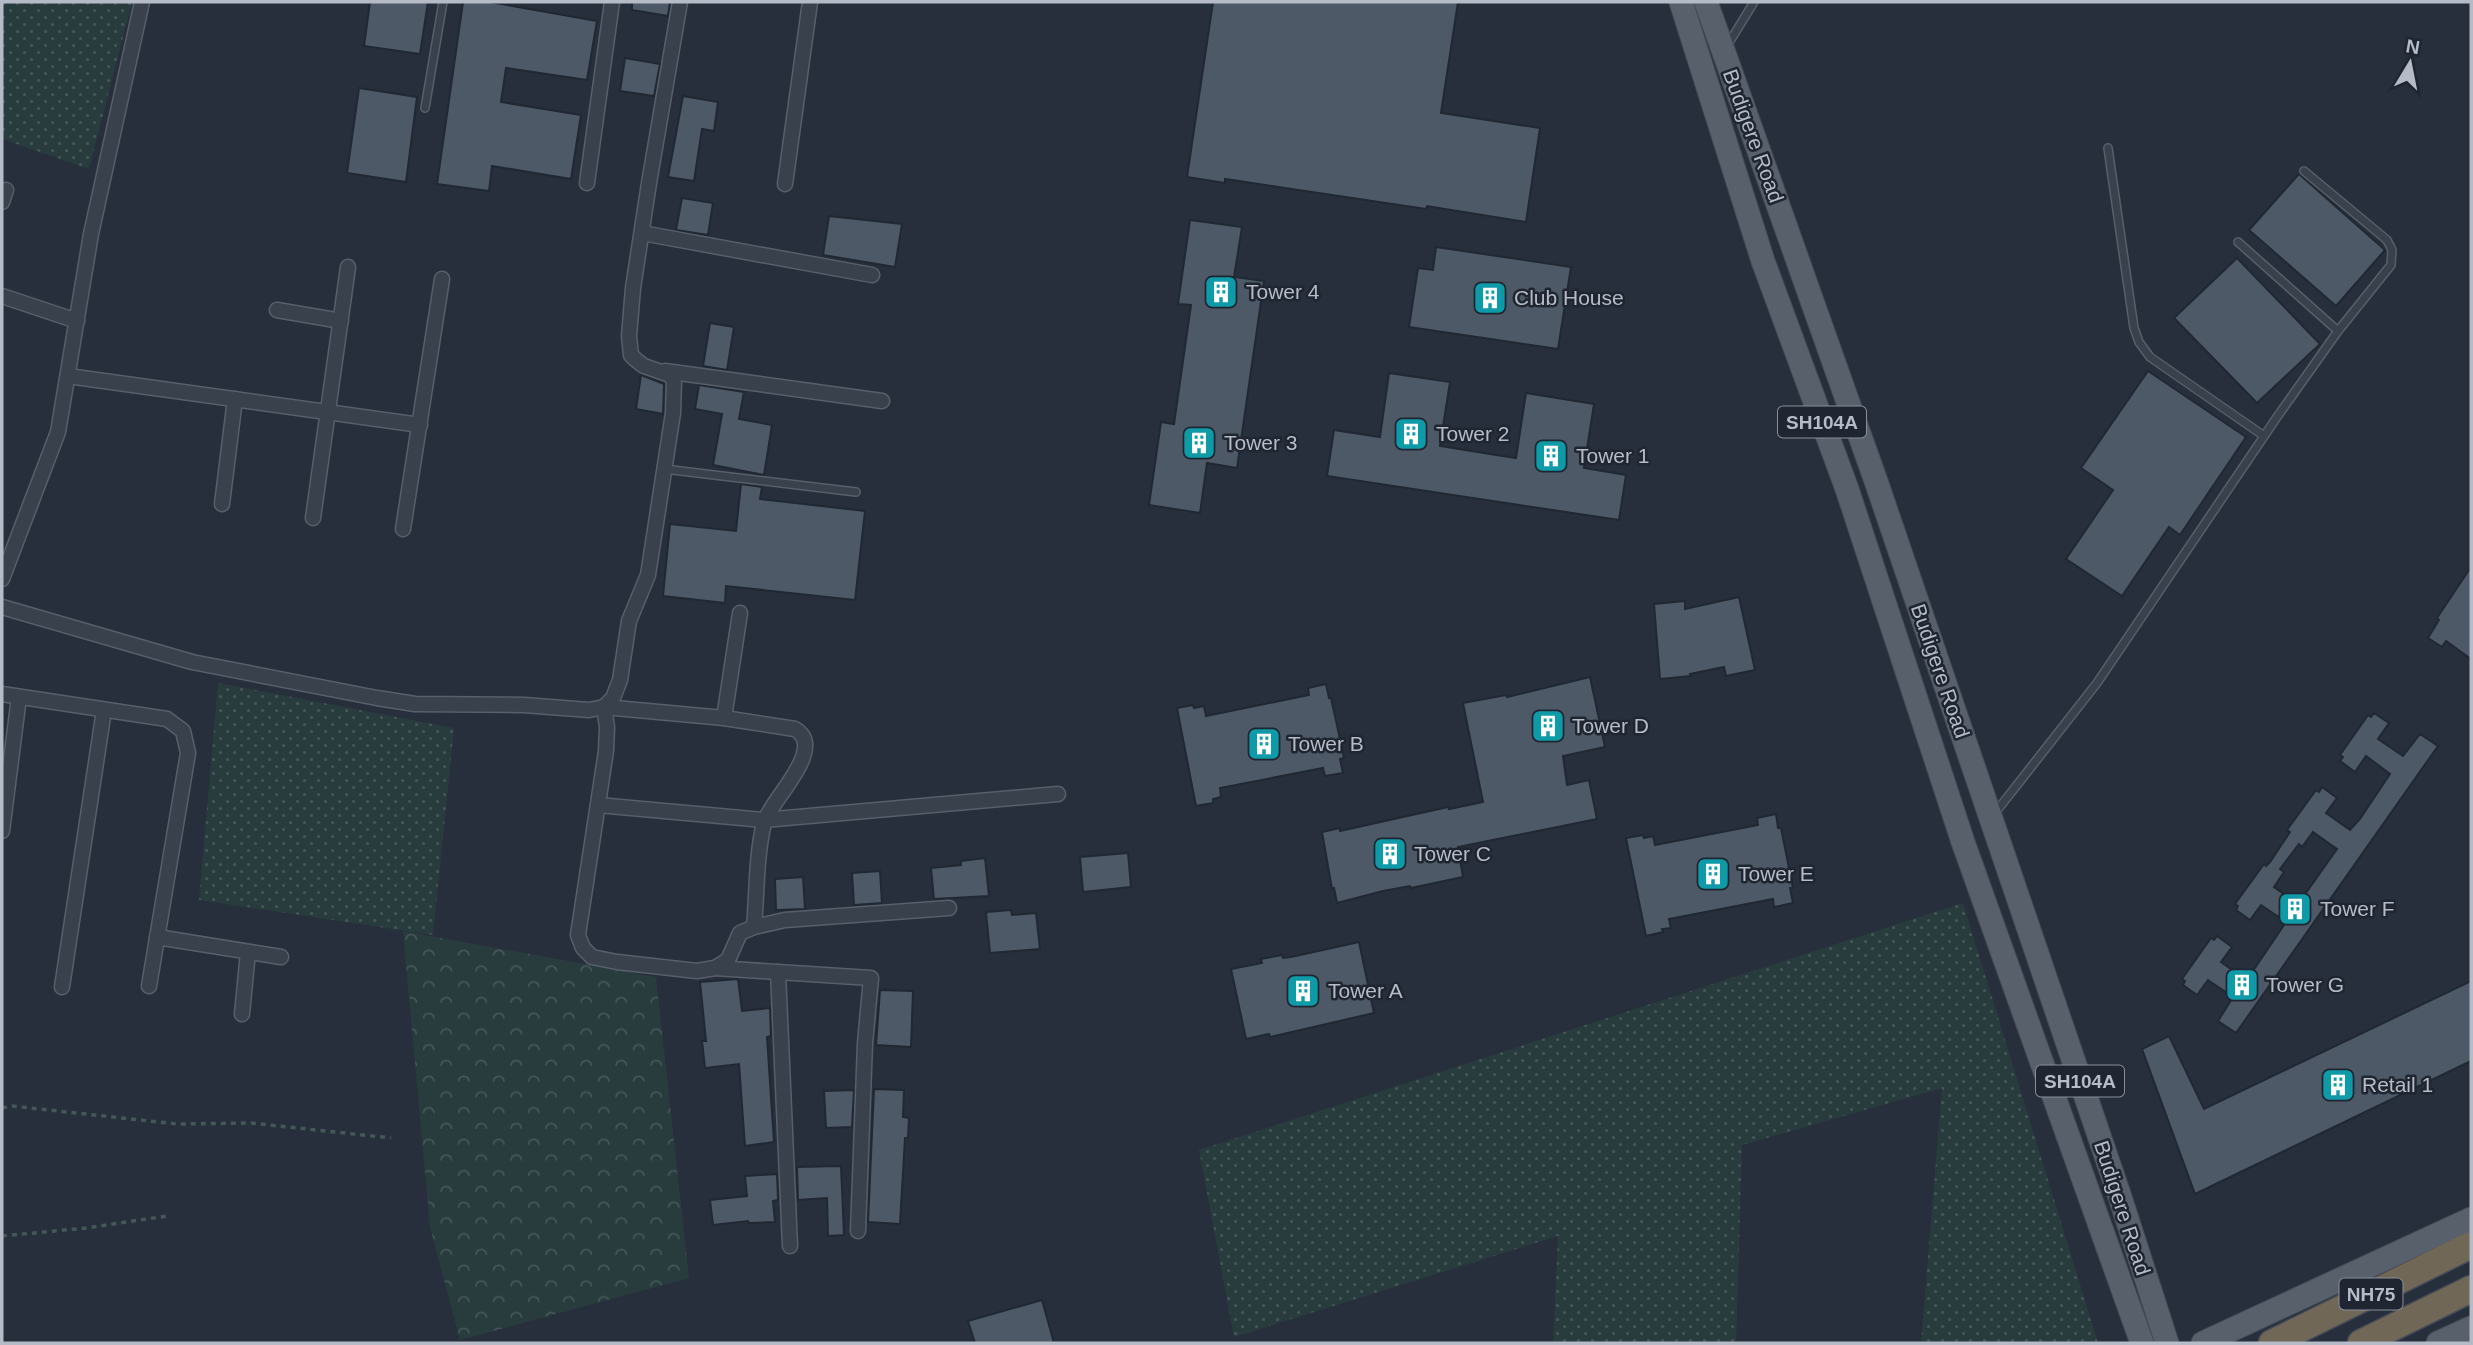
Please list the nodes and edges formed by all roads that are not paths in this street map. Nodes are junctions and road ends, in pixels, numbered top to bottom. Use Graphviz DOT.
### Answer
graph roads {
  1 [pos="142,2"];
  2 [pos="443,2"];
  3 [pos="612,2"];
  4 [pos="680,2"];
  5 [pos="810,2"];
  6 [pos="1681,2"];
  7 [pos="1706,2"];
  8 [pos="1754,2"];
  9 [pos="1723,52"];
  10 [pos="425,108"];
  11 [pos="2108,148"];
  12 [pos="2304,171"];
  13 [pos="587,183"];
  14 [pos="785,184"];
  15 [pos="642,233"];
  16 [pos="2238,242"];
  17 [pos="348,267"];
  18 [pos="872,275"];
  19 [pos="442,279"];
  20 [pos="2,296"];
  21 [pos="277,310"];
  22 [pos="77,321"];
  23 [pos="341,321"];
  24 [pos="2338,331"];
  25 [pos="656,370"];
  26 [pos="68,376"];
  27 [pos="235,399"];
  28 [pos="882,401"];
  29 [pos="328,412"];
  30 [pos="420,425"];
  31 [pos="2264,436"];
  32 [pos="664,469"];
  33 [pos="856,492"];
  34 [pos="222,504"];
  35 [pos="313,518"];
  36 [pos="403,529"];
  37 [pos="2,579"];
  38 [pos="2,607"];
  39 [pos="740,613"];
  40 [pos="2,694"];
  41 [pos="19,696"];
  42 [pos="604,707"];
  43 [pos="104,710"];
  44 [pos="724,718"];
  45 [pos="1058,793"];
  46 [pos="598,805"];
  47 [pos="764,820"];
  48 [pos="1990,820"];
  49 [pos="2,831"];
  50 [pos="949,908"];
  51 [pos="754,927"];
  52 [pos="157,937"];
  53 [pos="248,952"];
  54 [pos="281,957"];
  55 [pos="715,968"];
  56 [pos="778,972"];
  57 [pos="149,986"];
  58 [pos="62,987"];
  59 [pos="242,1014"];
  60 [pos="2471,1219"];
  61 [pos="858,1231"];
  62 [pos="2471,1245"];
  63 [pos="790,1246"];
  64 [pos="2471,1289"];
  65 [pos="2471,1328"];
  66 [pos="2141,1343"];
  67 [pos="2167,1343"];
  68 [pos="2203,1343"];
  69 [pos="2272,1343"];
  70 [pos="2361,1343"];
  71 [pos="2438,1343"];
  1 -- 22 [label="street"];
  2 -- 10 [label="lane"];
  3 -- 13 [label="street"];
  4 -- 15 [label="street"];
  5 -- 14 [label="street"];
  6 -- 66 [label="main road, Budigere Road / SH104A"];
  7 -- 9 [label="main road, Budigere Road / SH104A"];
  8 -- 9 [label="lane"];
  9 -- 48 [label="main road, Budigere Road / SH104A"];
  11 -- 31 [label="lane"];
  12 -- 24 [label="lane"];
  15 -- 18 [label="street"];
  15 -- 25 [label="street"];
  16 -- 24 [label="lane"];
  17 -- 23 [label="street"];
  19 -- 30 [label="street"];
  20 -- 22 [label="street"];
  21 -- 23 [label="street"];
  22 -- 26 [label="street"];
  23 -- 29 [label="street"];
  24 -- 31 [label="lane"];
  25 -- 28 [label="street"];
  25 -- 32 [label="street"];
  26 -- 27 [label="street"];
  26 -- 37 [label="street"];
  27 -- 29 [label="street"];
  27 -- 34 [label="street"];
  29 -- 30 [label="street"];
  29 -- 35 [label="street"];
  30 -- 36 [label="street"];
  31 -- 48 [label="lane"];
  32 -- 33 [label="lane"];
  32 -- 42 [label="street"];
  38 -- 42 [label="street"];
  39 -- 44 [label="street"];
  40 -- 41 [label="street"];
  41 -- 43 [label="street"];
  41 -- 49 [label="street"];
  42 -- 44 [label="street"];
  42 -- 46 [label="street"];
  43 -- 52 [label="street"];
  43 -- 58 [label="street"];
  44 -- 47 [label="street"];
  45 -- 47 [label="street"];
  46 -- 47 [label="street"];
  46 -- 55 [label="street"];
  47 -- 51 [label="street"];
  48 -- 67 [label="main road, Budigere Road / SH104A"];
  50 -- 51 [label="street"];
  51 -- 55 [label="street"];
  52 -- 53 [label="street"];
  52 -- 57 [label="street"];
  53 -- 54 [label="street"];
  53 -- 59 [label="street"];
  55 -- 56 [label="street"];
  56 -- 61 [label="street"];
  56 -- 63 [label="street"];
  60 -- 68 [label="main road"];
  62 -- 69 [label="highway, NH75"];
  64 -- 70 [label="highway, NH75"];
  65 -- 71 [label="main road"];
}
